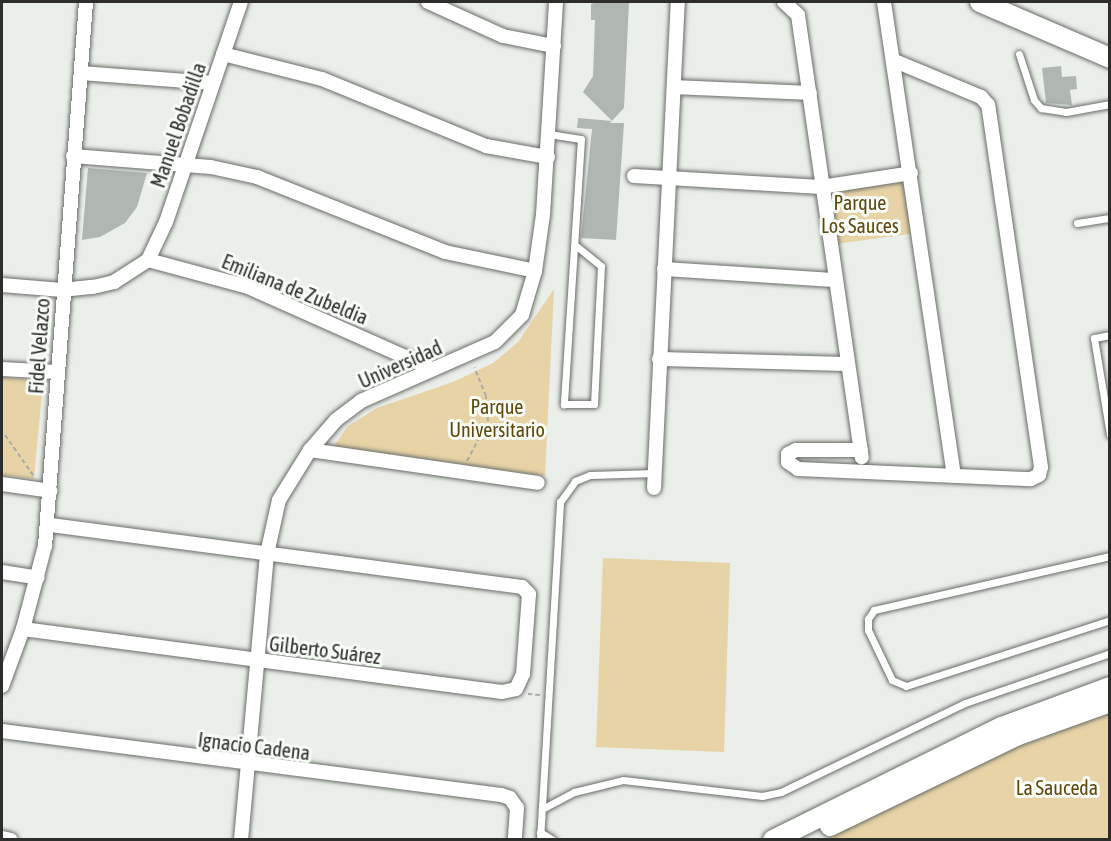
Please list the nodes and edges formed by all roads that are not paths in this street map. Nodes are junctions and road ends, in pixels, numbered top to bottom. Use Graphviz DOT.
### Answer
graph roads {
  1 [pos="86,2"];
  2 [pos="242,2"];
  3 [pos="428,2"];
  4 [pos="556,2"];
  5 [pos="678,2"];
  6 [pos="784,2"];
  7 [pos="884,2"];
  8 [pos="980,2"];
  9 [pos="554,46"];
  10 [pos="223,54"];
  11 [pos="1019,54"];
  12 [pos="1110,58"];
  13 [pos="895,62"];
  14 [pos="81,73"];
  15 [pos="213,83"];
  16 [pos="674,87"];
  17 [pos="810,93"];
  18 [pos="1110,104"];
  19 [pos="549,134"];
  20 [pos="73,156"];
  21 [pos="548,157"];
  22 [pos="185,164"];
  23 [pos="911,173"];
  24 [pos="634,176"];
  25 [pos="669,176"];
  26 [pos="821,187"];
  27 [pos="1110,218"];
  28 [pos="1077,223"];
  29 [pos="576,246"];
  30 [pos="148,261"];
  31 [pos="664,269"];
  32 [pos="536,271"];
  33 [pos="834,280"];
  34 [pos="2,285"];
  35 [pos="62,290"];
  36 [pos="1110,335"];
  37 [pos="659,359"];
  38 [pos="848,364"];
  39 [pos="2,369"];
  40 [pos="432,369"];
  41 [pos="57,372"];
  42 [pos="1110,435"];
  43 [pos="310,450"];
  44 [pos="861,450"];
  45 [pos="864,471"];
  46 [pos="655,473"];
  47 [pos="954,476"];
  48 [pos="2,483"];
  49 [pos="538,483"];
  50 [pos="654,488"];
  51 [pos="51,491"];
  52 [pos="48,525"];
  53 [pos="267,554"];
  54 [pos="1110,556"];
  55 [pos="2,572"];
  56 [pos="38,578"];
  57 [pos="1110,620"];
  58 [pos="23,629"];
  59 [pos="1110,653"];
  60 [pos="6,660"];
  61 [pos="257,660"];
  62 [pos="2,686"];
  63 [pos="1110,687"];
  64 [pos="1110,702"];
  65 [pos="2,731"];
  66 [pos="248,765"];
  67 [pos="542,809"];
  68 [pos="540,836"];
  69 [pos="2,838"];
  70 [pos="12,840"];
  71 [pos="241,840"];
  72 [pos="515,840"];
  73 [pos="553,840"];
  74 [pos="773,840"];
  75 [pos="803,840"];
  1 -- 14 [label="street, Fidel Velazco"];
  2 -- 10 [label="street, Manuel Bobadilla"];
  3 -- 9 [label="street"];
  4 -- 9 [label="street, Universidad"];
  5 -- 16 [label="street"];
  6 -- 17 [label="street"];
  7 -- 13 [label="street"];
  8 -- 12 [label="main road"];
  9 -- 19 [label="street, Universidad"];
  10 -- 15 [label="street, Manuel Bobadilla"];
  10 -- 21 [label="street"];
  11 -- 18 [label="lane"];
  13 -- 23 [label="street"];
  13 -- 47 [label="street"];
  14 -- 15 [label="street"];
  14 -- 20 [label="street, Fidel Velazco"];
  15 -- 22 [label="street, Manuel Bobadilla"];
  16 -- 17 [label="street"];
  16 -- 25 [label="street"];
  17 -- 26 [label="street"];
  19 -- 21 [label="street, Universidad"];
  19 -- 29 [label="lane"];
  20 -- 22 [label="street"];
  20 -- 35 [label="street, Fidel Velazco"];
  21 -- 32 [label="street, Universidad"];
  22 -- 30 [label="street, Manuel Bobadilla"];
  22 -- 32 [label="street"];
  23 -- 26 [label="street"];
  23 -- 47 [label="street"];
  24 -- 25 [label="street"];
  25 -- 26 [label="street"];
  25 -- 31 [label="street"];
  26 -- 33 [label="street"];
  27 -- 28 [label="lane"];
  29 -- 29 [label="lane"];
  30 -- 35 [label="street"];
  30 -- 40 [label="street, Emiliana de Zubeldia"];
  31 -- 33 [label="street"];
  31 -- 37 [label="street"];
  32 -- 40 [label="street, Universidad"];
  33 -- 38 [label="street"];
  34 -- 35 [label="street"];
  35 -- 41 [label="street, Fidel Velazco"];
  36 -- 42 [label="lane"];
  37 -- 38 [label="street"];
  37 -- 46 [label="street"];
  38 -- 44 [label="street"];
  39 -- 41 [label="street"];
  40 -- 43 [label="street, Universidad"];
  41 -- 51 [label="street, Fidel Velazco"];
  43 -- 49 [label="street"];
  43 -- 53 [label="street, Universidad"];
  44 -- 45 [label="street"];
  44 -- 45 [label="street"];
  45 -- 47 [label="street"];
  46 -- 50 [label="street"];
  46 -- 67 [label="lane"];
  48 -- 51 [label="street"];
  51 -- 52 [label="street, Fidel Velazco"];
  52 -- 53 [label="street"];
  52 -- 56 [label="street, Fidel Velazco"];
  53 -- 61 [label="street, Universidad"];
  53 -- 61 [label="street, Gilberto Suárez"];
  54 -- 57 [label="lane"];
  55 -- 56 [label="street"];
  56 -- 58 [label="street, Fidel Velazco"];
  58 -- 60 [label="street, Fidel Velazco"];
  58 -- 61 [label="street, Gilberto Suárez"];
  59 -- 67 [label="lane"];
  60 -- 62 [label="street, Fidel Velazco"];
  61 -- 66 [label="street, Universidad"];
  63 -- 74 [label="main road"];
  64 -- 75 [label="main road"];
  65 -- 66 [label="street, Ignacio Cadena"];
  66 -- 71 [label="street, Universidad"];
  66 -- 72 [label="street, Ignacio Cadena"];
  67 -- 68 [label="lane"];
  68 -- 73 [label="lane"];
  69 -- 70 [label="street"];
}
